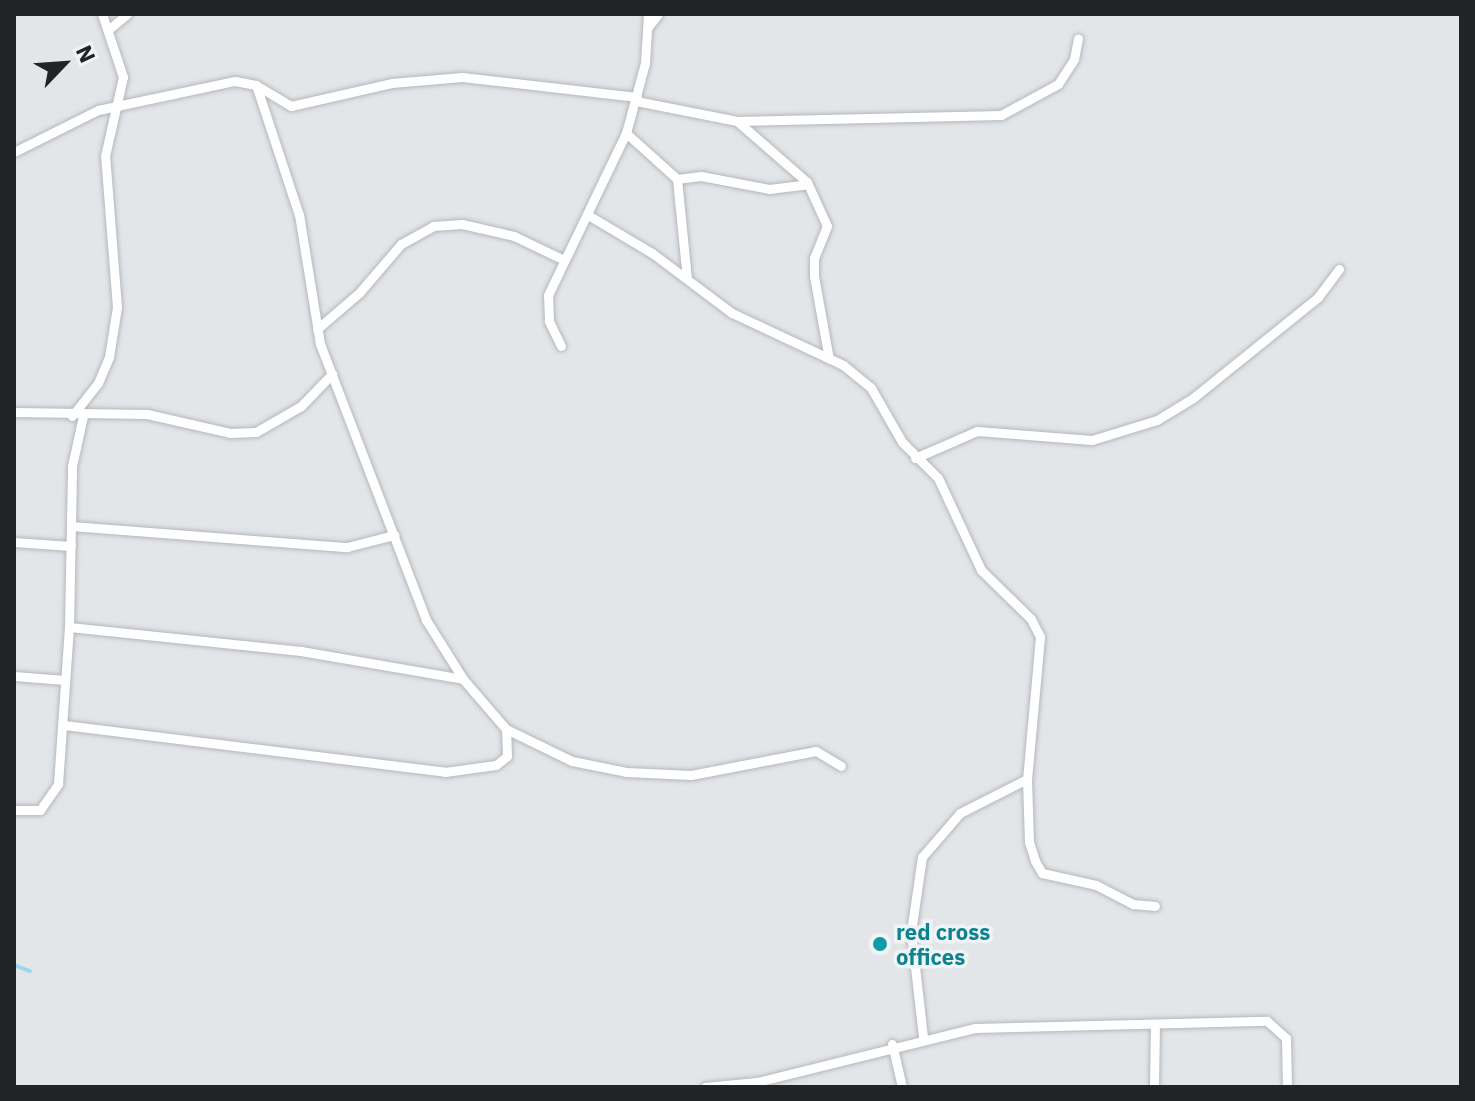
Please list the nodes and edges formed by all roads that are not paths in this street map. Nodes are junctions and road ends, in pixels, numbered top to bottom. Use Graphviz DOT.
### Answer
graph roads {
  1 [pos="102,14"];
  2 [pos="127,14"];
  3 [pos="648,14"];
  4 [pos="658,14"];
  5 [pos="648,27"];
  6 [pos="108,30"];
  7 [pos="1078,38"];
  8 [pos="256,85"];
  9 [pos="637,99"];
  10 [pos="120,104"];
  11 [pos="737,121"];
  12 [pos="626,133"];
  13 [pos="14,152"];
  14 [pos="677,179"];
  15 [pos="808,184"];
  16 [pos="588,215"];
  17 [pos="564,260"];
  18 [pos="1339,269"];
  19 [pos="687,279"];
  20 [pos="317,329"];
  21 [pos="561,346"];
  22 [pos="829,359"];
  23 [pos="332,374"];
  24 [pos="14,412"];
  25 [pos="77,416"];
  26 [pos="915,458"];
  27 [pos="71,526"];
  28 [pos="394,535"];
  29 [pos="14,542"];
  30 [pos="71,546"];
  31 [pos="69,627"];
  32 [pos="14,676"];
  33 [pos="463,679"];
  34 [pos="65,680"];
  35 [pos="64,725"];
  36 [pos="506,729"];
  37 [pos="841,766"];
  38 [pos="1027,779"];
  39 [pos="14,810"];
  40 [pos="1155,906"];
  41 [pos="1155,1026"];
  42 [pos="923,1037"];
  43 [pos="892,1044"];
  44 [pos="705,1087"];
  45 [pos="902,1087"];
  46 [pos="1154,1087"];
  47 [pos="1287,1087"];
  1 -- 6 [label="street"];
  2 -- 6 [label="street"];
  3 -- 5 [label="street"];
  4 -- 5 [label="street"];
  5 -- 9 [label="street"];
  6 -- 10 [label="street"];
  7 -- 11 [label="street"];
  8 -- 9 [label="street"];
  8 -- 10 [label="street"];
  8 -- 20 [label="street"];
  9 -- 11 [label="street"];
  9 -- 12 [label="street"];
  10 -- 13 [label="street"];
  10 -- 25 [label="street"];
  11 -- 15 [label="street"];
  12 -- 14 [label="street"];
  12 -- 16 [label="street"];
  14 -- 15 [label="street"];
  14 -- 19 [label="street"];
  15 -- 22 [label="street"];
  16 -- 17 [label="street"];
  16 -- 19 [label="street"];
  17 -- 20 [label="street"];
  17 -- 21 [label="street"];
  18 -- 26 [label="street"];
  19 -- 22 [label="street"];
  20 -- 23 [label="street"];
  22 -- 26 [label="street"];
  23 -- 25 [label="street"];
  23 -- 28 [label="street"];
  24 -- 25 [label="street"];
  25 -- 27 [label="street"];
  26 -- 38 [label="street"];
  27 -- 28 [label="street"];
  27 -- 30 [label="street"];
  28 -- 33 [label="street"];
  29 -- 30 [label="street"];
  30 -- 31 [label="street"];
  31 -- 33 [label="street"];
  31 -- 34 [label="street"];
  32 -- 34 [label="street"];
  33 -- 36 [label="street"];
  34 -- 35 [label="street"];
  35 -- 36 [label="street"];
  35 -- 39 [label="street"];
  36 -- 37 [label="street"];
  38 -- 40 [label="street"];
  38 -- 42 [label="street"];
  41 -- 42 [label="street"];
  41 -- 46 [label="street"];
  41 -- 47 [label="street"];
  42 -- 43 [label="street"];
  43 -- 44 [label="street"];
  43 -- 45 [label="street"];
}
